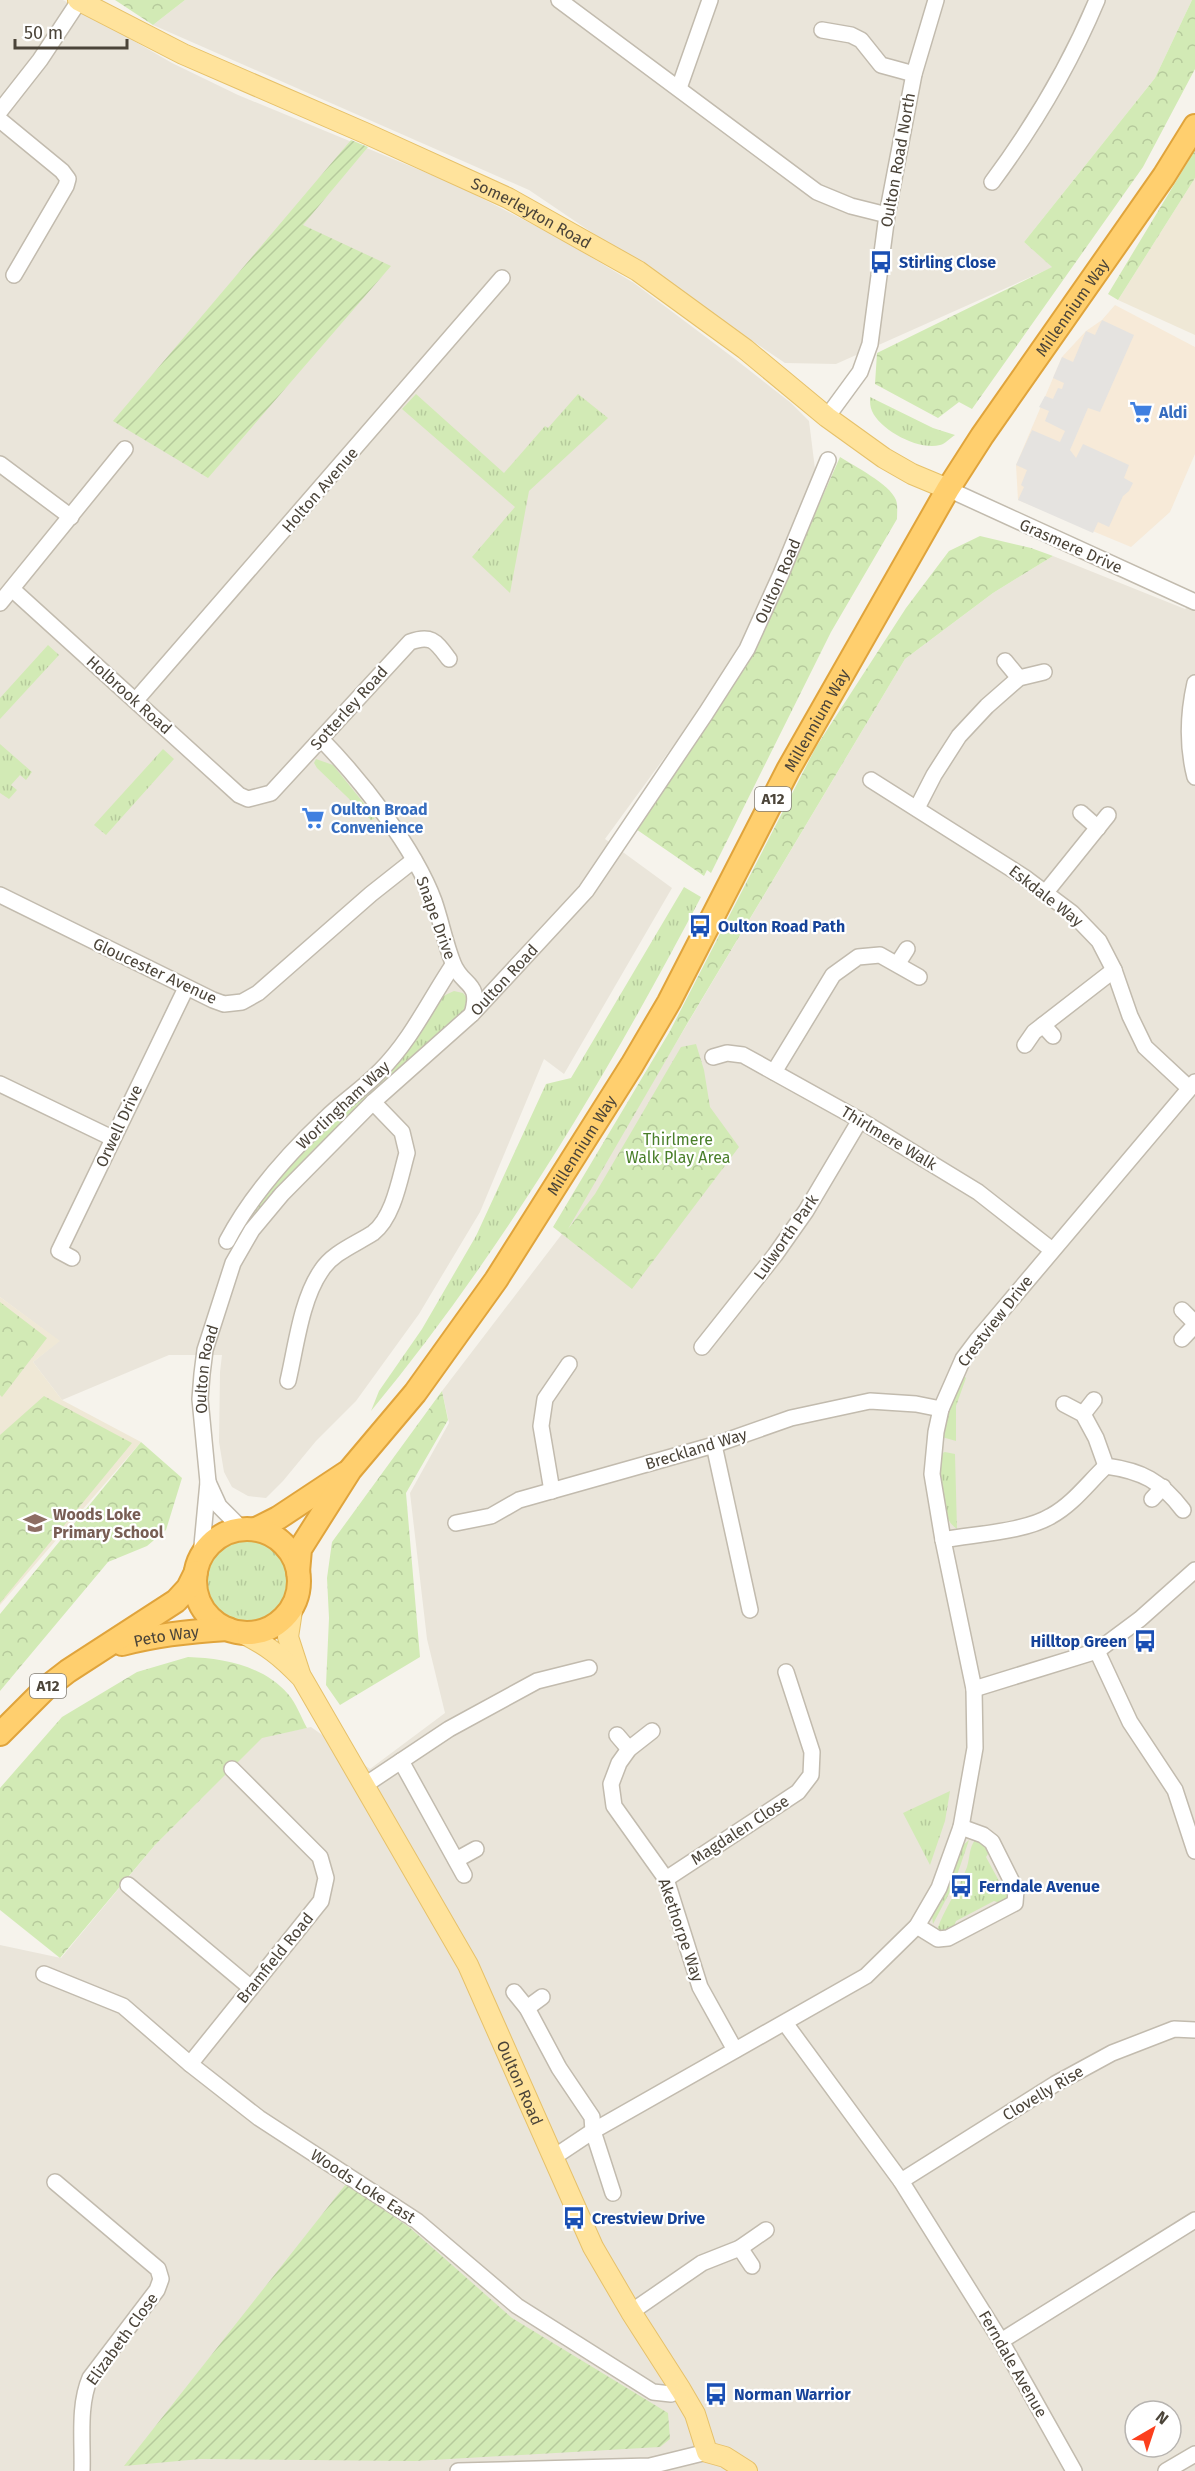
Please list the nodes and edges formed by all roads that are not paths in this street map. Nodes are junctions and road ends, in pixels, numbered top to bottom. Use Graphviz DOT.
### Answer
graph roads {
  1 [pos="559,0"];
  2 [pos="710,0"];
  3 [pos="936,0"];
  4 [pos="1097,0"];
  5 [pos="79,1"];
  6 [pos="822,30"];
  7 [pos="914,74"];
  8 [pos="679,88"];
  9 [pos="0,111"];
  10 [pos="0,120"];
  11 [pos="1195,126"];
  12 [pos="992,182"];
  13 [pos="887,215"];
  14 [pos="14,275"];
  15 [pos="502,278"];
  16 [pos="827,417"];
  17 [pos="124,449"];
  18 [pos="828,460"];
  19 [pos="0,464"];
  20 [pos="948,489"];
  21 [pos="71,517"];
  22 [pos="12,589"];
  23 [pos="1195,602"];
  24 [pos="0,603"];
  25 [pos="449,659"];
  26 [pos="1005,661"];
  27 [pos="1044,672"];
  28 [pos="1019,678"];
  29 [pos="1195,683"];
  30 [pos="136,700"];
  31 [pos="321,739"];
  32 [pos="1195,777"];
  33 [pos="871,780"];
  34 [pos="248,799"];
  35 [pos="917,808"];
  36 [pos="1081,813"];
  37 [pos="1108,815"];
  38 [pos="1098,828"];
  39 [pos="414,860"];
  40 [pos="1046,892"];
  41 [pos="0,895"];
  42 [pos="907,949"];
  43 [pos="898,963"];
  44 [pos="453,965"];
  45 [pos="1114,970"];
  46 [pos="919,977"];
  47 [pos="186,988"];
  48 [pos="472,1014"];
  49 [pos="1025,1045"];
  50 [pos="712,1057"];
  51 [pos="774,1072"];
  52 [pos="0,1084"];
  53 [pos="1192,1085"];
  54 [pos="373,1102"];
  55 [pos="860,1120"];
  56 [pos="112,1138"];
  57 [pos="227,1241"];
  58 [pos="1053,1250"];
  59 [pos="72,1258"];
  60 [pos="1182,1310"];
  61 [pos="1195,1324"];
  62 [pos="1182,1339"];
  63 [pos="702,1347"];
  64 [pos="569,1364"];
  65 [pos="288,1381"];
  66 [pos="1094,1400"];
  67 [pos="1064,1404"];
  68 [pos="941,1408"];
  69 [pos="1083,1414"];
  70 [pos="714,1445"];
  71 [pos="1106,1466"];
  72 [pos="350,1470"];
  73 [pos="208,1482"];
  74 [pos="1163,1486"];
  75 [pos="552,1491"];
  76 [pos="1152,1499"];
  77 [pos="1183,1510"];
  78 [pos="456,1523"];
  79 [pos="249,1529"];
  80 [pos="943,1540"];
  81 [pos="198,1564"];
  82 [pos="1195,1570"];
  83 [pos="298,1572"];
  84 [pos="294,1604"];
  85 [pos="750,1610"];
  86 [pos="234,1631"];
  87 [pos="106,1648"];
  88 [pos="1097,1651"];
  89 [pos="589,1668"];
  90 [pos="786,1672"];
  91 [pos="302,1678"];
  92 [pos="974,1689"];
  93 [pos="652,1731"];
  94 [pos="0,1734"];
  95 [pos="617,1735"];
  96 [pos="629,1749"];
  97 [pos="401,1761"];
  98 [pos="232,1769"];
  99 [pos="365,1785"];
  100 [pos="961,1827"];
  101 [pos="476,1849"];
  102 [pos="1195,1851"];
  103 [pos="456,1860"];
  104 [pos="464,1875"];
  105 [pos="666,1879"];
  106 [pos="128,1885"];
  107 [pos="917,1926"];
  108 [pos="44,1974"];
  109 [pos="251,1988"];
  110 [pos="514,1992"];
  111 [pos="542,1997"];
  112 [pos="527,2008"];
  113 [pos="785,2023"];
  114 [pos="1195,2030"];
  115 [pos="735,2050"];
  116 [pos="190,2064"];
  117 [pos="593,2131"];
  118 [pos="554,2157"];
  119 [pos="902,2181"];
  120 [pos="55,2182"];
  121 [pos="613,2193"];
  122 [pos="1195,2220"];
  123 [pos="766,2230"];
  124 [pos="740,2248"];
  125 [pos="752,2266"];
  126 [pos="631,2312"];
  127 [pos="1001,2341"];
  128 [pos="681,2390"];
  129 [pos="707,2452"];
  130 [pos="1195,2454"];
  131 [pos="82,2471"];
  132 [pos="458,2471"];
  133 [pos="747,2471"];
  134 [pos="1074,2471"];
  135 [pos="1166,2471"];
  1 -- 8 [label="street"];
  2 -- 8 [label="street"];
  3 -- 7 [label="street, Oulton Road North"];
  4 -- 12 [label="street"];
  5 -- 9 [label="street"];
  5 -- 16 [label="main road, Somerleyton Road"];
  6 -- 7 [label="street"];
  7 -- 13 [label="street, Oulton Road North"];
  8 -- 13 [label="street"];
  10 -- 14 [label="street"];
  11 -- 20 [label="highway, Millennium Way / A12"];
  13 -- 16 [label="street, Oulton Road North"];
  15 -- 30 [label="street, Holton Avenue"];
  16 -- 20 [label="main road, Somerleyton Road"];
  17 -- 21 [label="street"];
  18 -- 48 [label="street, Oulton Road"];
  19 -- 21 [label="street"];
  20 -- 23 [label="street, Grasmere Drive"];
  20 -- 72 [label="highway, Millennium Way / A12"];
  21 -- 22 [label="street"];
  22 -- 24 [label="street"];
  22 -- 30 [label="street, Holbrook Road"];
  25 -- 31 [label="street, Sotterley Road"];
  26 -- 28 [label="street"];
  27 -- 28 [label="street"];
  28 -- 35 [label="street"];
  29 -- 32 [label="street"];
  30 -- 34 [label="street, Holbrook Road"];
  31 -- 34 [label="street, Sotterley Road"];
  31 -- 39 [label="street, Snape Drive"];
  33 -- 35 [label="street, Eskdale Way"];
  35 -- 40 [label="street, Eskdale Way"];
  36 -- 38 [label="street"];
  37 -- 38 [label="street"];
  38 -- 40 [label="street"];
  39 -- 44 [label="street, Snape Drive"];
  39 -- 47 [label="street, Gloucester Avenue"];
  40 -- 45 [label="street, Eskdale Way"];
  41 -- 47 [label="street, Gloucester Avenue"];
  42 -- 43 [label="street"];
  43 -- 46 [label="street"];
  43 -- 51 [label="street"];
  44 -- 48 [label="street, Snape Drive"];
  44 -- 57 [label="street, Worlingham Way"];
  45 -- 49 [label="street"];
  45 -- 53 [label="street, Eskdale Way"];
  47 -- 56 [label="street, Orwell Drive"];
  48 -- 54 [label="street, Oulton Road"];
  50 -- 51 [label="street, Thirlmere Walk"];
  51 -- 55 [label="street, Thirlmere Walk"];
  52 -- 56 [label="street"];
  53 -- 58 [label="street, Crestview Drive"];
  54 -- 65 [label="street"];
  54 -- 73 [label="street, Oulton Road"];
  55 -- 58 [label="street, Thirlmere Walk"];
  55 -- 63 [label="street, Lulworth Park"];
  56 -- 59 [label="street, Orwell Drive"];
  58 -- 68 [label="street, Crestview Drive"];
  60 -- 61 [label="street"];
  61 -- 62 [label="street"];
  64 -- 75 [label="street"];
  66 -- 69 [label="street"];
  67 -- 69 [label="street"];
  68 -- 70 [label="street, Breckland Way"];
  68 -- 80 [label="street, Crestview Drive"];
  69 -- 71 [label="street"];
  70 -- 75 [label="street, Breckland Way"];
  70 -- 85 [label="street"];
  71 -- 74 [label="street"];
  71 -- 80 [label="street"];
  72 -- 79 [label="highway, Millennium Way / A12"];
  72 -- 83 [label="highway, Millennium Way / A12"];
  73 -- 79 [label="street, Oulton Road"];
  73 -- 81 [label="street, Oulton Road"];
  74 -- 76 [label="street"];
  74 -- 77 [label="street"];
  75 -- 78 [label="street, Breckland Way"];
  79 -- 81 [label="highway"];
  79 -- 83 [label="highway"];
  80 -- 92 [label="street, Crestview Drive"];
  81 -- 86 [label="highway"];
  81 -- 87 [label="highway, Peto Way / A12"];
  82 -- 88 [label="street"];
  83 -- 84 [label="highway"];
  84 -- 86 [label="highway"];
  84 -- 91 [label="main road, Oulton Road"];
  86 -- 87 [label="highway, Peto Way / A12"];
  86 -- 91 [label="main road, Oulton Road"];
  87 -- 94 [label="highway, Peto Way / A12"];
  88 -- 92 [label="street"];
  88 -- 102 [label="street"];
  89 -- 97 [label="street"];
  90 -- 105 [label="street, Magdalen Close"];
  91 -- 99 [label="main road, Oulton Road"];
  92 -- 100 [label="street, Crestview Drive"];
  93 -- 96 [label="street, Akethorpe Way"];
  95 -- 96 [label="street"];
  96 -- 105 [label="street, Akethorpe Way"];
  97 -- 99 [label="street"];
  97 -- 103 [label="street"];
  98 -- 109 [label="street, Bramfield Road"];
  99 -- 118 [label="main road, Oulton Road"];
  100 -- 107 [label="street, Crestview Drive"];
  100 -- 107 [label="street"];
  101 -- 103 [label="street"];
  103 -- 104 [label="street"];
  105 -- 115 [label="street, Akethorpe Way"];
  106 -- 109 [label="street"];
  107 -- 113 [label="street, Crestview Drive"];
  108 -- 116 [label="street, Woods Loke East"];
  109 -- 116 [label="street, Bramfield Road"];
  110 -- 112 [label="street"];
  111 -- 112 [label="street"];
  112 -- 117 [label="street"];
  113 -- 115 [label="street, Crestview Drive"];
  113 -- 119 [label="street, Ferndale Avenue"];
  114 -- 119 [label="street, Clovelly Rise"];
  115 -- 117 [label="street, Crestview Drive"];
  116 -- 128 [label="street, Woods Loke East"];
  117 -- 118 [label="street, Crestview Drive"];
  117 -- 121 [label="street"];
  118 -- 126 [label="main road, Oulton Road"];
  119 -- 127 [label="street, Ferndale Avenue"];
  120 -- 131 [label="street, Elizabeth Close"];
  122 -- 127 [label="street"];
  123 -- 124 [label="street"];
  124 -- 125 [label="street"];
  124 -- 126 [label="street"];
  126 -- 128 [label="main road, Oulton Road"];
  127 -- 134 [label="street, Ferndale Avenue"];
  128 -- 129 [label="main road, Oulton Road"];
  129 -- 132 [label="street"];
  129 -- 133 [label="main road"];
  130 -- 135 [label="street"];
}
